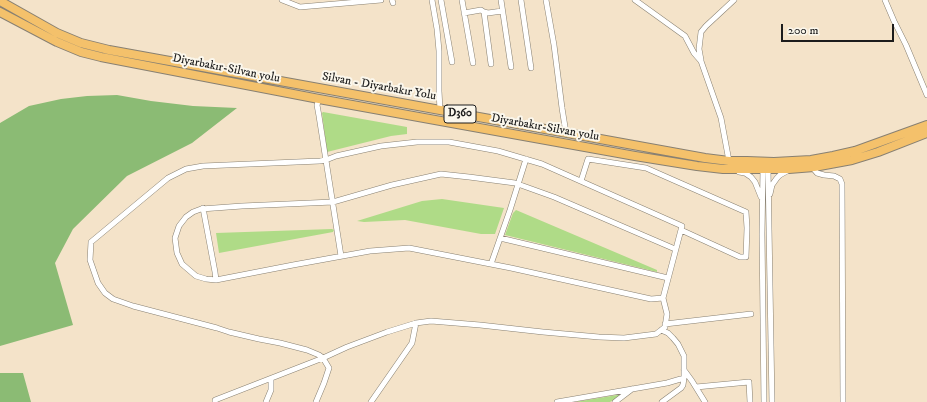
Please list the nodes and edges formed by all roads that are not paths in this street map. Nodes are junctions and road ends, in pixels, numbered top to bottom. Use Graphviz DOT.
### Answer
graph roads {
  1 [pos="282,0"];
  2 [pos="299,0"];
  3 [pos="381,0"];
  4 [pos="432,0"];
  5 [pos="441,0"];
  6 [pos="462,0"];
  7 [pos="501,0"];
  8 [pos="521,0"];
  9 [pos="546,0"];
  10 [pos="636,0"];
  11 [pos="734,0"];
  12 [pos="885,0"];
  13 [pos="0,1"];
  14 [pos="300,6"];
  15 [pos="0,12"];
  16 [pos="484,12"];
  17 [pos="502,12"];
  18 [pos="464,13"];
  19 [pos="701,60"];
  20 [pos="452,62"];
  21 [pos="473,63"];
  22 [pos="491,64"];
  23 [pos="511,67"];
  24 [pos="532,68"];
  25 [pos="927,95"];
  26 [pos="319,99"];
  27 [pos="440,110"];
  28 [pos="927,125"];
  29 [pos="566,133"];
  30 [pos="927,133"];
  31 [pos="526,159"];
  32 [pos="326,160"];
  33 [pos="729,161"];
  34 [pos="812,167"];
  35 [pos="723,169"];
  36 [pos="765,169"];
  37 [pos="789,170"];
  38 [pos="581,181"];
  39 [pos="518,185"];
  40 [pos="333,202"];
  41 [pos="765,202"];
  42 [pos="203,208"];
  43 [pos="681,230"];
  44 [pos="500,238"];
  45 [pos="676,249"];
  46 [pos="341,256"];
  47 [pos="491,264"];
  48 [pos="668,278"];
  49 [pos="216,280"];
  50 [pos="662,298"];
  51 [pos="751,314"];
  52 [pos="416,323"];
  53 [pos="665,324"];
  54 [pos="661,330"];
  55 [pos="323,358"];
  56 [pos="684,370"];
  57 [pos="684,378"];
  58 [pos="271,379"];
  59 [pos="696,387"];
  60 [pos="633,388"];
  61 [pos="214,402"];
  62 [pos="266,402"];
  63 [pos="316,402"];
  64 [pos="371,402"];
  65 [pos="557,402"];
  66 [pos="615,402"];
  67 [pos="662,402"];
  68 [pos="705,402"];
  69 [pos="750,402"];
  70 [pos="764,402"];
  71 [pos="772,402"];
  72 [pos="843,402"];
  1 -- 14 [label="street"];
  2 -- 14 [label="street"];
  3 -- 14 [label="street"];
  4 -- 27 [label="street"];
  5 -- 20 [label="street"];
  6 -- 18 [label="street"];
  7 -- 17 [label="street"];
  8 -- 24 [label="street"];
  9 -- 29 [label="street"];
  10 -- 19 [label="street"];
  11 -- 19 [label="street"];
  12 -- 25 [label="street"];
  13 -- 27 [label="highway, Silvan - Diyarbakır Yolu / D360"];
  15 -- 26 [label="highway, Diyarbakır-Silvan yolu / D360"];
  16 -- 17 [label="street"];
  16 -- 18 [label="street"];
  16 -- 22 [label="street"];
  17 -- 23 [label="street"];
  18 -- 21 [label="street"];
  19 -- 33 [label="street"];
  26 -- 32 [label="street"];
  26 -- 35 [label="highway, Diyarbakır-Silvan yolu / D360"];
  27 -- 29 [label="highway, Silvan - Diyarbakır Yolu / D360"];
  28 -- 33 [label="highway, Silvan - Diyarbakır Yolu / D360"];
  29 -- 33 [label="highway, Silvan - Diyarbakır Yolu / D360"];
  30 -- 34 [label="highway, Diyarbakır-Silvan yolu / D360"];
  31 -- 32 [label="street"];
  31 -- 38 [label="street"];
  31 -- 39 [label="street"];
  32 -- 40 [label="street"];
  32 -- 55 [label="street"];
  34 -- 37 [label="highway, Diyarbakır-Silvan yolu / D360"];
  34 -- 72 [label="street"];
  35 -- 36 [label="highway, Diyarbakır-Silvan yolu / D360"];
  35 -- 41 [label="street"];
  36 -- 37 [label="highway, Diyarbakır-Silvan yolu / D360"];
  36 -- 41 [label="street"];
  37 -- 41 [label="street"];
  38 -- 43 [label="street"];
  38 -- 43 [label="street"];
  39 -- 40 [label="street"];
  39 -- 44 [label="street"];
  39 -- 45 [label="street"];
  40 -- 42 [label="street"];
  40 -- 46 [label="street"];
  41 -- 70 [label="street"];
  41 -- 71 [label="street"];
  42 -- 49 [label="street"];
  42 -- 49 [label="street"];
  43 -- 45 [label="street"];
  44 -- 47 [label="street"];
  44 -- 48 [label="street"];
  45 -- 48 [label="street"];
  46 -- 47 [label="street"];
  46 -- 49 [label="street"];
  47 -- 50 [label="street"];
  48 -- 50 [label="street"];
  50 -- 53 [label="street"];
  51 -- 53 [label="street"];
  52 -- 54 [label="street"];
  52 -- 55 [label="street"];
  52 -- 64 [label="street"];
  53 -- 54 [label="street"];
  54 -- 56 [label="street"];
  55 -- 58 [label="street"];
  55 -- 63 [label="street"];
  56 -- 57 [label="street"];
  56 -- 59 [label="street"];
  57 -- 60 [label="street"];
  57 -- 67 [label="street"];
  58 -- 61 [label="street"];
  58 -- 62 [label="street"];
  59 -- 68 [label="street"];
  59 -- 69 [label="street"];
  60 -- 65 [label="street"];
  60 -- 66 [label="street"];
}
